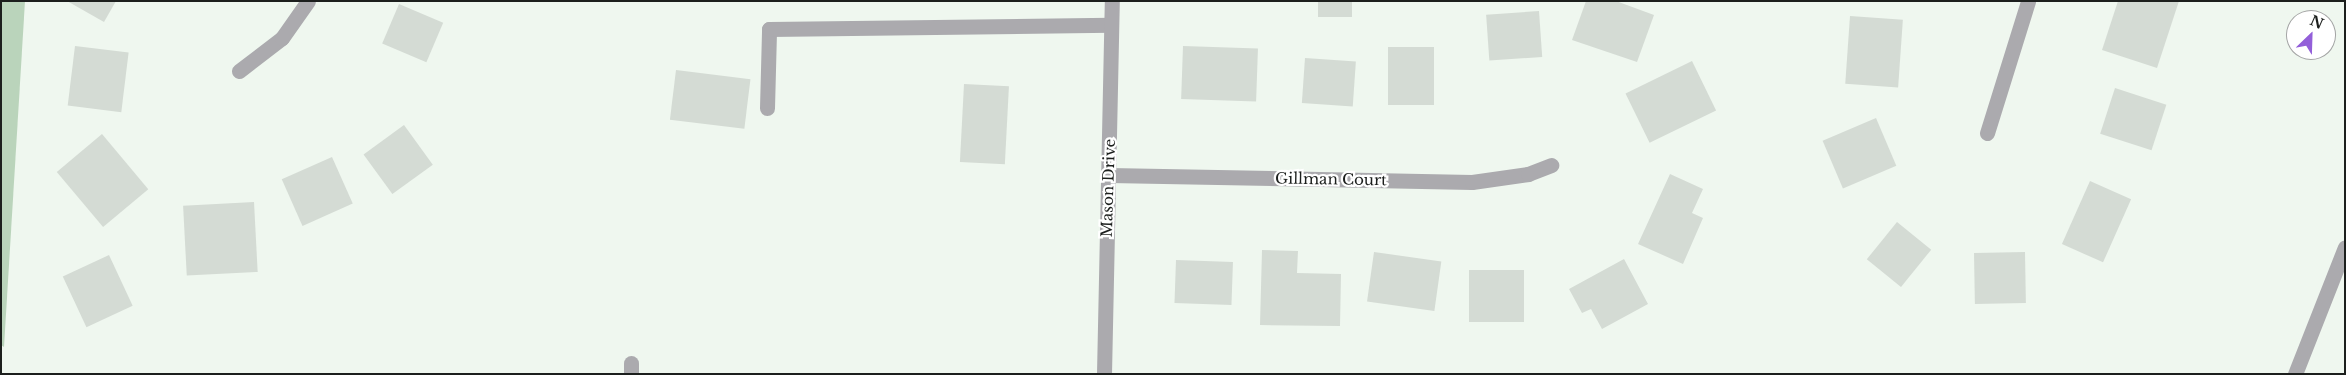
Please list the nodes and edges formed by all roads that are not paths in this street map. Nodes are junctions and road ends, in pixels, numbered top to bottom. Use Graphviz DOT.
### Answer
graph roads {
  1 [pos="308,1"];
  2 [pos="1112,1"];
  3 [pos="2028,1"];
  4 [pos="1111,25"];
  5 [pos="239,71"];
  6 [pos="767,108"];
  7 [pos="1986,133"];
  8 [pos="1551,166"];
  9 [pos="1109,175"];
  10 [pos="2345,247"];
  11 [pos="1104,374"];
  12 [pos="2295,374"];
  1 -- 5 [label="street"];
  2 -- 4 [label="street, Mason Drive"];
  3 -- 7 [label="street"];
  4 -- 6 [label="street"];
  4 -- 9 [label="street, Mason Drive"];
  8 -- 9 [label="street, Gillman Court"];
  9 -- 11 [label="street, Mason Drive"];
  10 -- 12 [label="street"];
}
